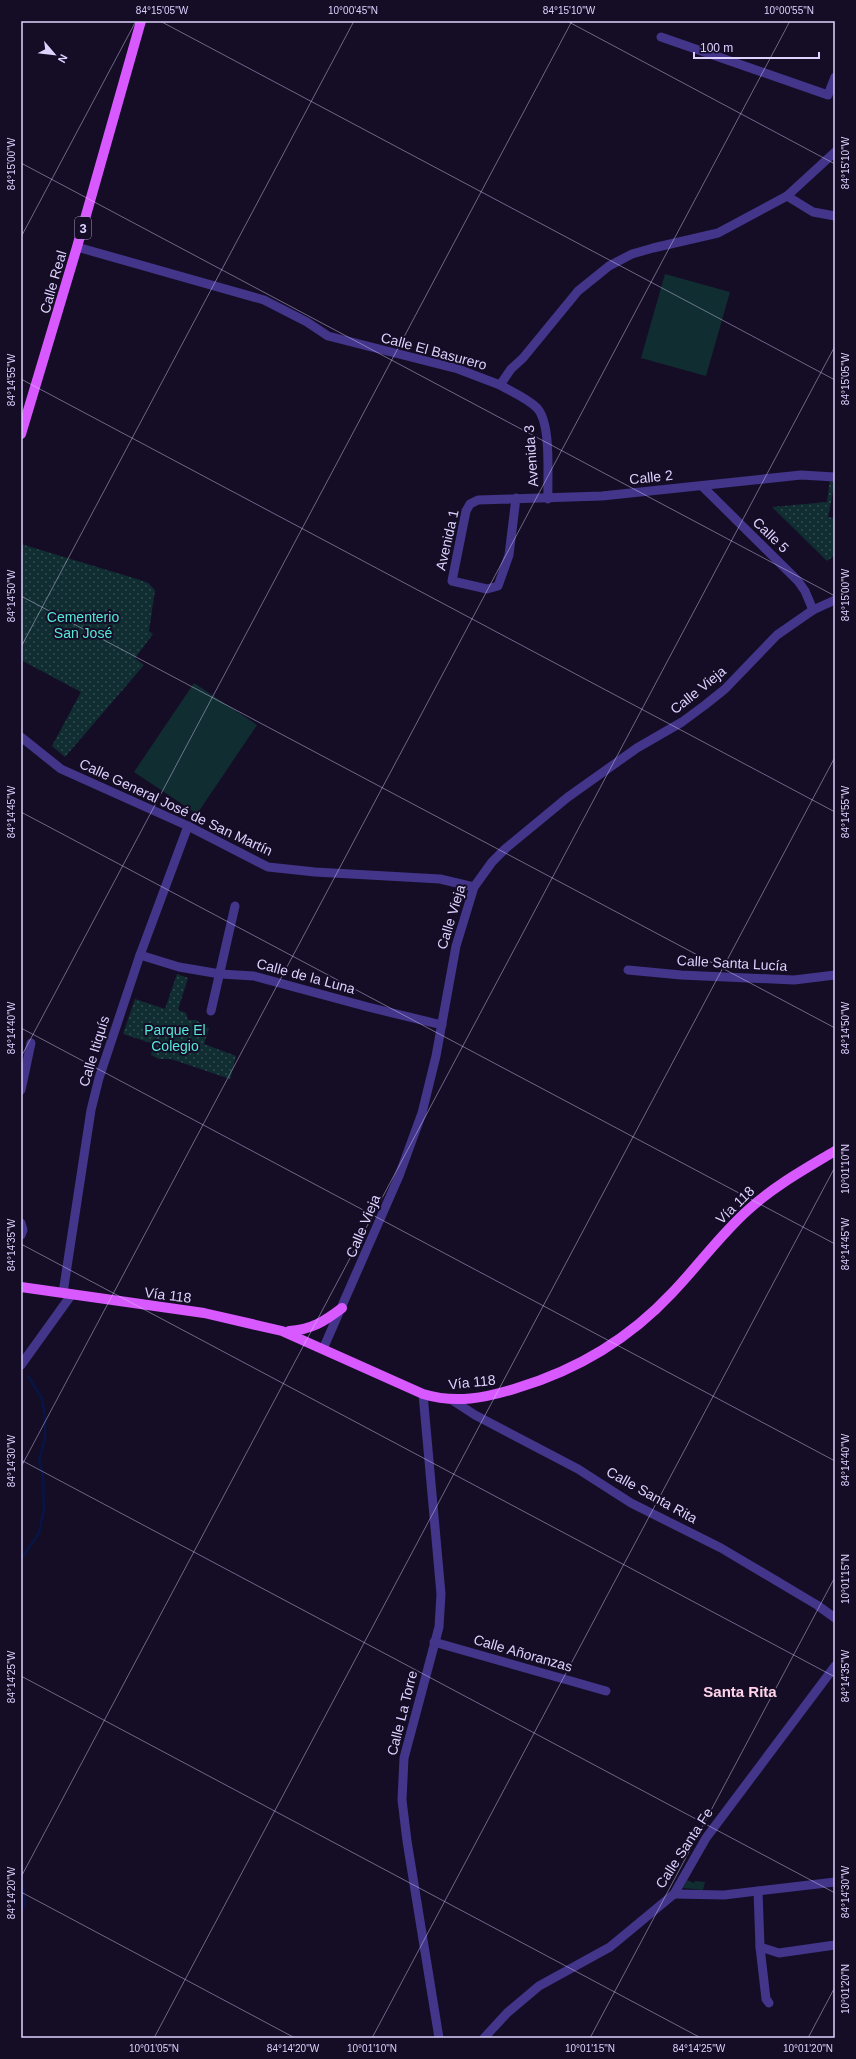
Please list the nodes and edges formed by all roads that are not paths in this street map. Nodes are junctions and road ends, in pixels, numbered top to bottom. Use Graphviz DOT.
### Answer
graph roads {
  1 [pos="140,21"];
  2 [pos="661,36"];
  3 [pos="835,77"];
  4 [pos="835,152"];
  5 [pos="787,196"];
  6 [pos="835,216"];
  7 [pos="77,247"];
  8 [pos="500,385"];
  9 [pos="21,434"];
  10 [pos="835,477"];
  11 [pos="702,486"];
  12 [pos="516,498"];
  13 [pos="548,499"];
  14 [pos="470,504"];
  15 [pos="835,600"];
  16 [pos="813,610"];
  17 [pos="21,737"];
  18 [pos="188,826"];
  19 [pos="474,887"];
  20 [pos="235,906"];
  21 [pos="140,955"];
  22 [pos="628,970"];
  23 [pos="220,974"];
  24 [pos="835,975"];
  25 [pos="211,1010"];
  26 [pos="442,1025"];
  27 [pos="31,1044"];
  28 [pos="23,1072"];
  29 [pos="21,1090"];
  30 [pos="835,1151"];
  31 [pos="21,1223"];
  32 [pos="21,1235"];
  33 [pos="21,1287"];
  34 [pos="68,1294"];
  35 [pos="342,1308"];
  36 [pos="282,1331"];
  37 [pos="323,1349"];
  38 [pos="21,1365"];
  39 [pos="423,1394"];
  40 [pos="452,1400"];
  41 [pos="835,1618"];
  42 [pos="434,1642"];
  43 [pos="835,1666"];
  44 [pos="606,1691"];
  45 [pos="835,1882"];
  46 [pos="758,1891"];
  47 [pos="674,1894"];
  48 [pos="835,1944"];
  49 [pos="760,1947"];
  50 [pos="769,2003"];
  51 [pos="440,2038"];
  52 [pos="484,2038"];
  1 -- 7 [label="main road, Calle Real / 3"];
  2 -- 3 [label="street"];
  4 -- 5 [label="street, Calle El Basurero"];
  5 -- 6 [label="street"];
  5 -- 8 [label="street, Calle El Basurero"];
  7 -- 8 [label="street, Calle El Basurero"];
  7 -- 9 [label="main road, Calle Real / 3"];
  8 -- 13 [label="street, Avenida 3"];
  10 -- 11 [label="street, Calle 2"];
  11 -- 13 [label="street, Calle 2"];
  11 -- 16 [label="street, Calle 5"];
  12 -- 13 [label="street, Calle 2"];
  12 -- 14 [label="street, Calle 2"];
  12 -- 14 [label="street, Avenida 1"];
  15 -- 16 [label="street, Calle Vieja"];
  16 -- 19 [label="street, Calle Vieja"];
  17 -- 18 [label="street, Calle General José de San Martín"];
  18 -- 19 [label="street, Calle General José de San Martín"];
  18 -- 21 [label="street, Calle Itiquís"];
  19 -- 26 [label="street, Calle Vieja"];
  20 -- 23 [label="street"];
  21 -- 23 [label="street, Calle de la Luna"];
  21 -- 34 [label="street, Calle Itiquís"];
  22 -- 24 [label="street, Calle Santa Lucía"];
  23 -- 25 [label="street"];
  23 -- 26 [label="street, Calle de la Luna"];
  26 -- 35 [label="street, Calle Vieja"];
  27 -- 28 [label="street"];
  28 -- 29 [label="street"];
  30 -- 40 [label="main road, Vía 118"];
  31 -- 32 [label="street"];
  33 -- 34 [label="main road, Vía 118"];
  34 -- 36 [label="main road, Vía 118"];
  34 -- 38 [label="street"];
  35 -- 36 [label="main road"];
  35 -- 37 [label="street, Calle Vieja"];
  36 -- 37 [label="main road, Vía 118"];
  37 -- 39 [label="main road, Vía 118"];
  39 -- 40 [label="main road, Vía 118"];
  39 -- 42 [label="street, Calle La Torre"];
  40 -- 41 [label="street, Calle Santa Rita"];
  42 -- 44 [label="street, Calle Añoranzas"];
  42 -- 51 [label="street, Calle La Torre"];
  43 -- 47 [label="street, Calle Santa Fe"];
  45 -- 46 [label="street"];
  46 -- 47 [label="street"];
  46 -- 49 [label="street"];
  47 -- 52 [label="street, Calle Santa Fe"];
  48 -- 49 [label="street"];
  49 -- 50 [label="street"];
}
